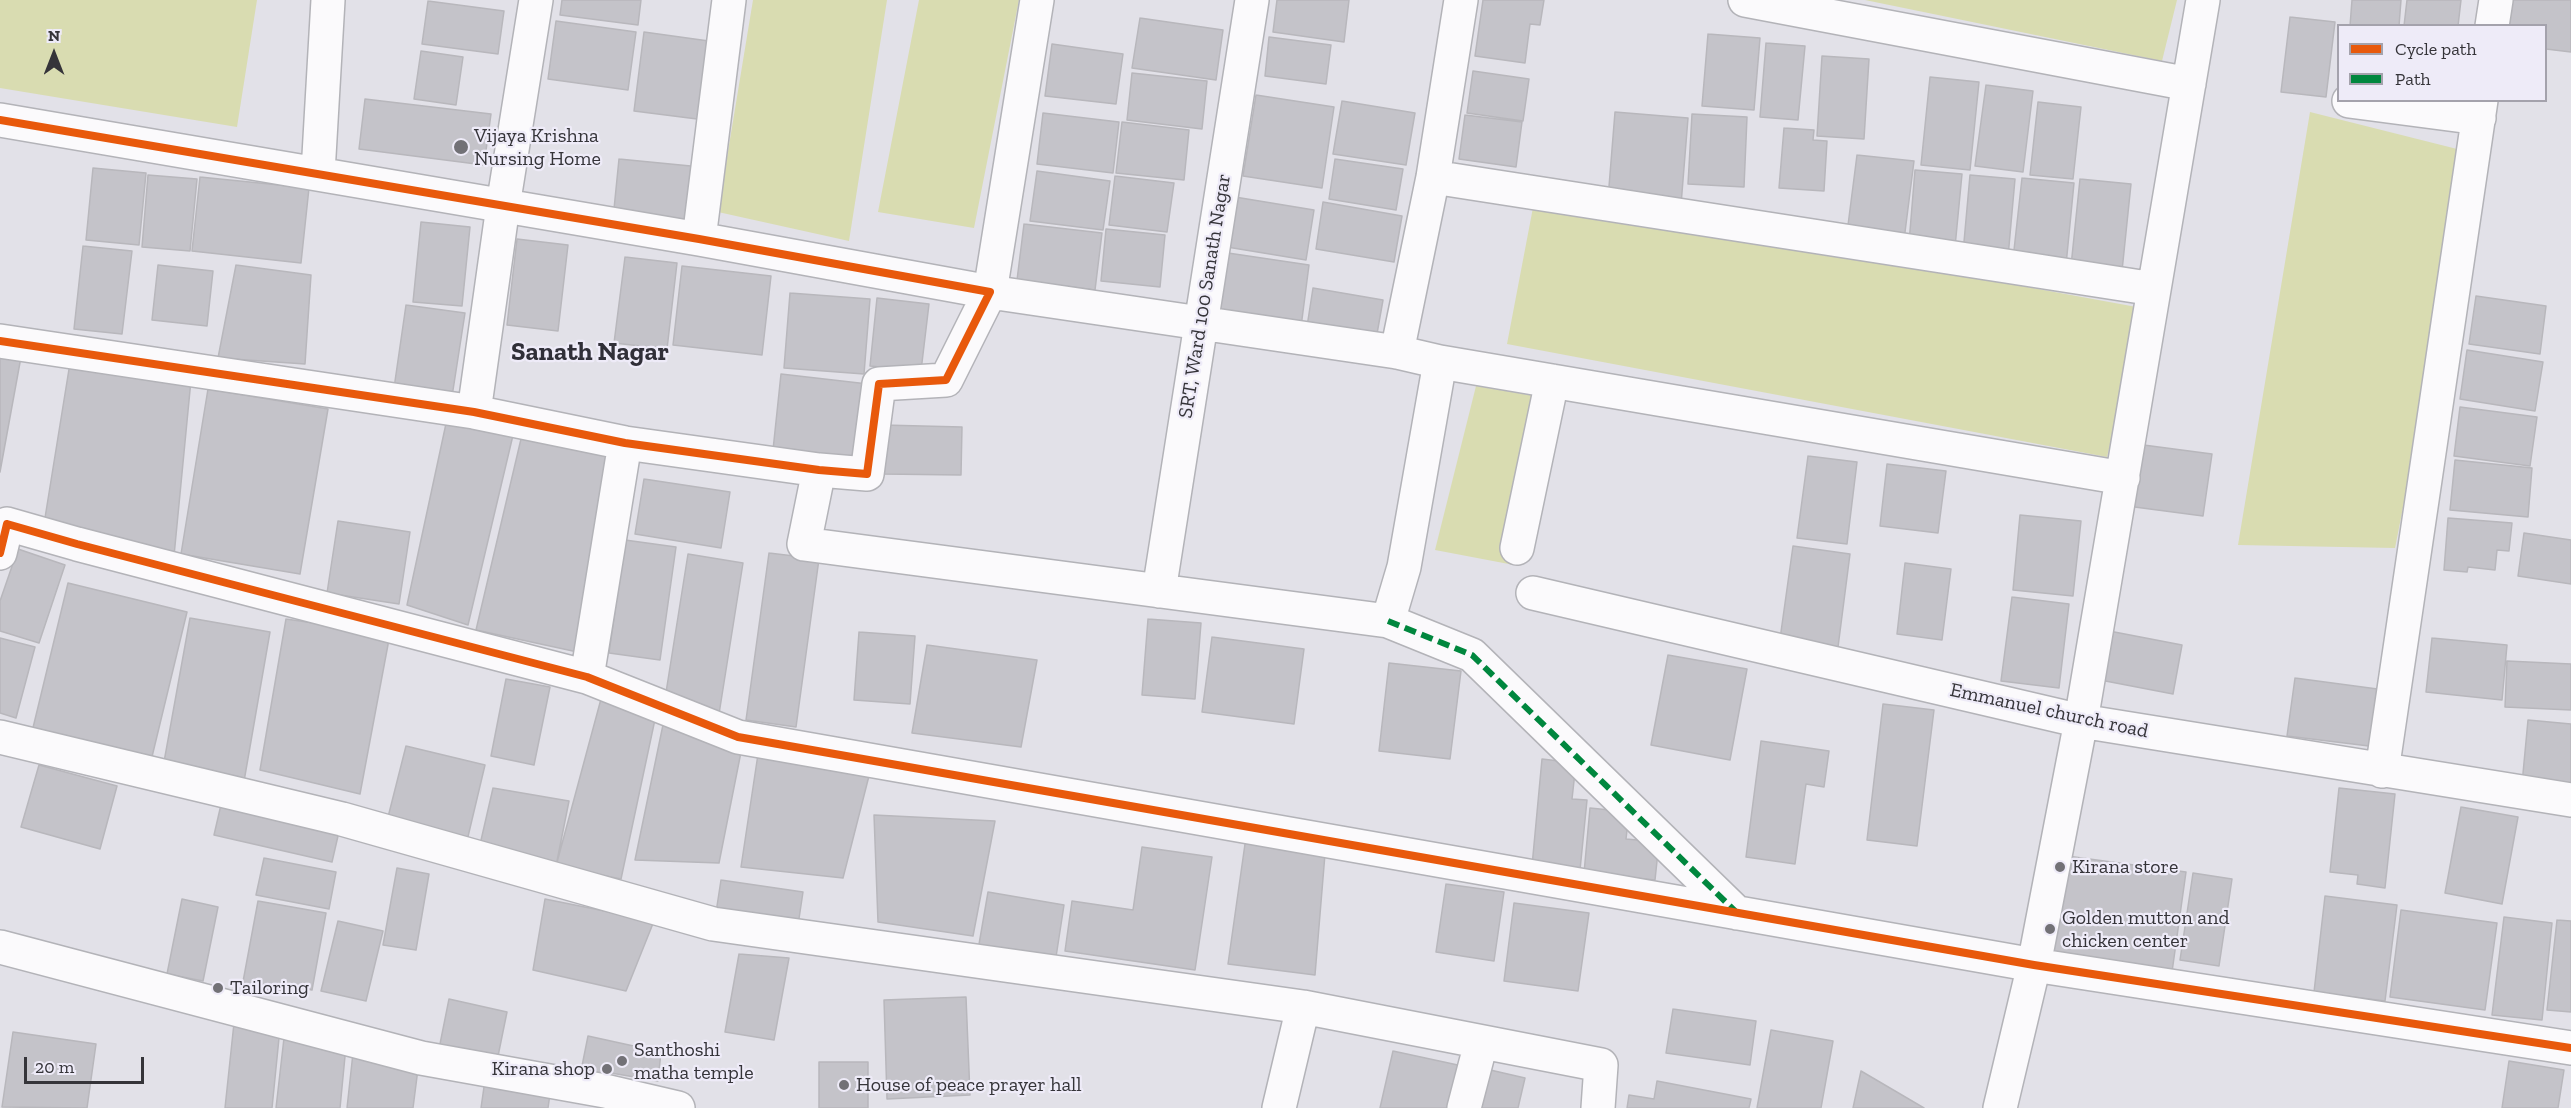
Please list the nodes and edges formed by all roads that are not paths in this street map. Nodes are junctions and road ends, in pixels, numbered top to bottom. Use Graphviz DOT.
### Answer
graph roads {
  1 [pos="328,0"];
  2 [pos="536,0"];
  3 [pos="729,0"];
  4 [pos="1037,0"];
  5 [pos="1252,0"];
  6 [pos="1461,0"];
  7 [pos="1745,0"];
  8 [pos="2203,0"];
  9 [pos="2496,0"];
  10 [pos="2492,24"];
  11 [pos="2189,84"];
  12 [pos="2365,102"];
  13 [pos="2480,109"];
  14 [pos="0,120"];
  15 [pos="318,173"];
  16 [pos="1433,177"];
  17 [pos="503,206"];
  18 [pos="699,239"];
  19 [pos="2154,289"];
  20 [pos="990,292"];
  21 [pos="1201,321"];
  22 [pos="0,341"];
  23 [pos="1397,352"];
  24 [pos="1440,362"];
  25 [pos="1552,381"];
  26 [pos="474,412"];
  27 [pos="624,443"];
  28 [pos="819,470"];
  29 [pos="2123,478"];
  30 [pos="1517,548"];
  31 [pos="0,553"];
  32 [pos="1159,591"];
  33 [pos="1533,592"];
  34 [pos="1388,621"];
  35 [pos="587,676"];
  36 [pos="2081,721"];
  37 [pos="0,737"];
  38 [pos="2382,771"];
  39 [pos="2571,800"];
  40 [pos="1737,913"];
  41 [pos="0,947"];
  42 [pos="2034,965"];
  43 [pos="1303,1007"];
  44 [pos="1481,1043"];
  45 [pos="2571,1048"];
  46 [pos="603,1100"];
  47 [pos="678,1108"];
  48 [pos="1279,1108"];
  49 [pos="1464,1108"];
  50 [pos="1598,1108"];
  51 [pos="2000,1108"];
  1 -- 15 [label="street"];
  2 -- 17 [label="street"];
  3 -- 18 [label="street"];
  4 -- 20 [label="street"];
  5 -- 21 [label="street, SRT, Ward 100 Sanath Nagar"];
  6 -- 16 [label="street"];
  7 -- 11 [label="street"];
  8 -- 11 [label="street"];
  9 -- 10 [label="street"];
  11 -- 19 [label="street"];
  12 -- 13 [label="street"];
  13 -- 38 [label="street"];
  14 -- 15 [label="street"];
  15 -- 17 [label="street"];
  16 -- 19 [label="street"];
  16 -- 23 [label="street"];
  17 -- 18 [label="street"];
  17 -- 26 [label="street"];
  18 -- 20 [label="street"];
  19 -- 29 [label="street"];
  20 -- 21 [label="street"];
  20 -- 28 [label="street"];
  21 -- 23 [label="street"];
  21 -- 32 [label="street, SRT, Ward 100 Sanath Nagar"];
  22 -- 26 [label="street"];
  23 -- 24 [label="street"];
  24 -- 25 [label="street"];
  24 -- 34 [label="street"];
  25 -- 29 [label="street"];
  25 -- 30 [label="street"];
  26 -- 27 [label="street"];
  27 -- 28 [label="street"];
  27 -- 35 [label="street"];
  28 -- 32 [label="street"];
  29 -- 36 [label="street"];
  31 -- 35 [label="street"];
  32 -- 34 [label="street"];
  33 -- 36 [label="street, Emmanuel church road"];
  34 -- 40 [label="street"];
  35 -- 40 [label="street"];
  36 -- 38 [label="street, Emmanuel church road"];
  36 -- 42 [label="street"];
  37 -- 43 [label="street"];
  38 -- 39 [label="street, Emmanuel church road"];
  40 -- 42 [label="street"];
  41 -- 46 [label="street"];
  42 -- 45 [label="street"];
  42 -- 51 [label="street"];
  43 -- 44 [label="street"];
  43 -- 48 [label="street"];
  44 -- 49 [label="street"];
  44 -- 50 [label="street"];
  46 -- 47 [label="street"];
}
